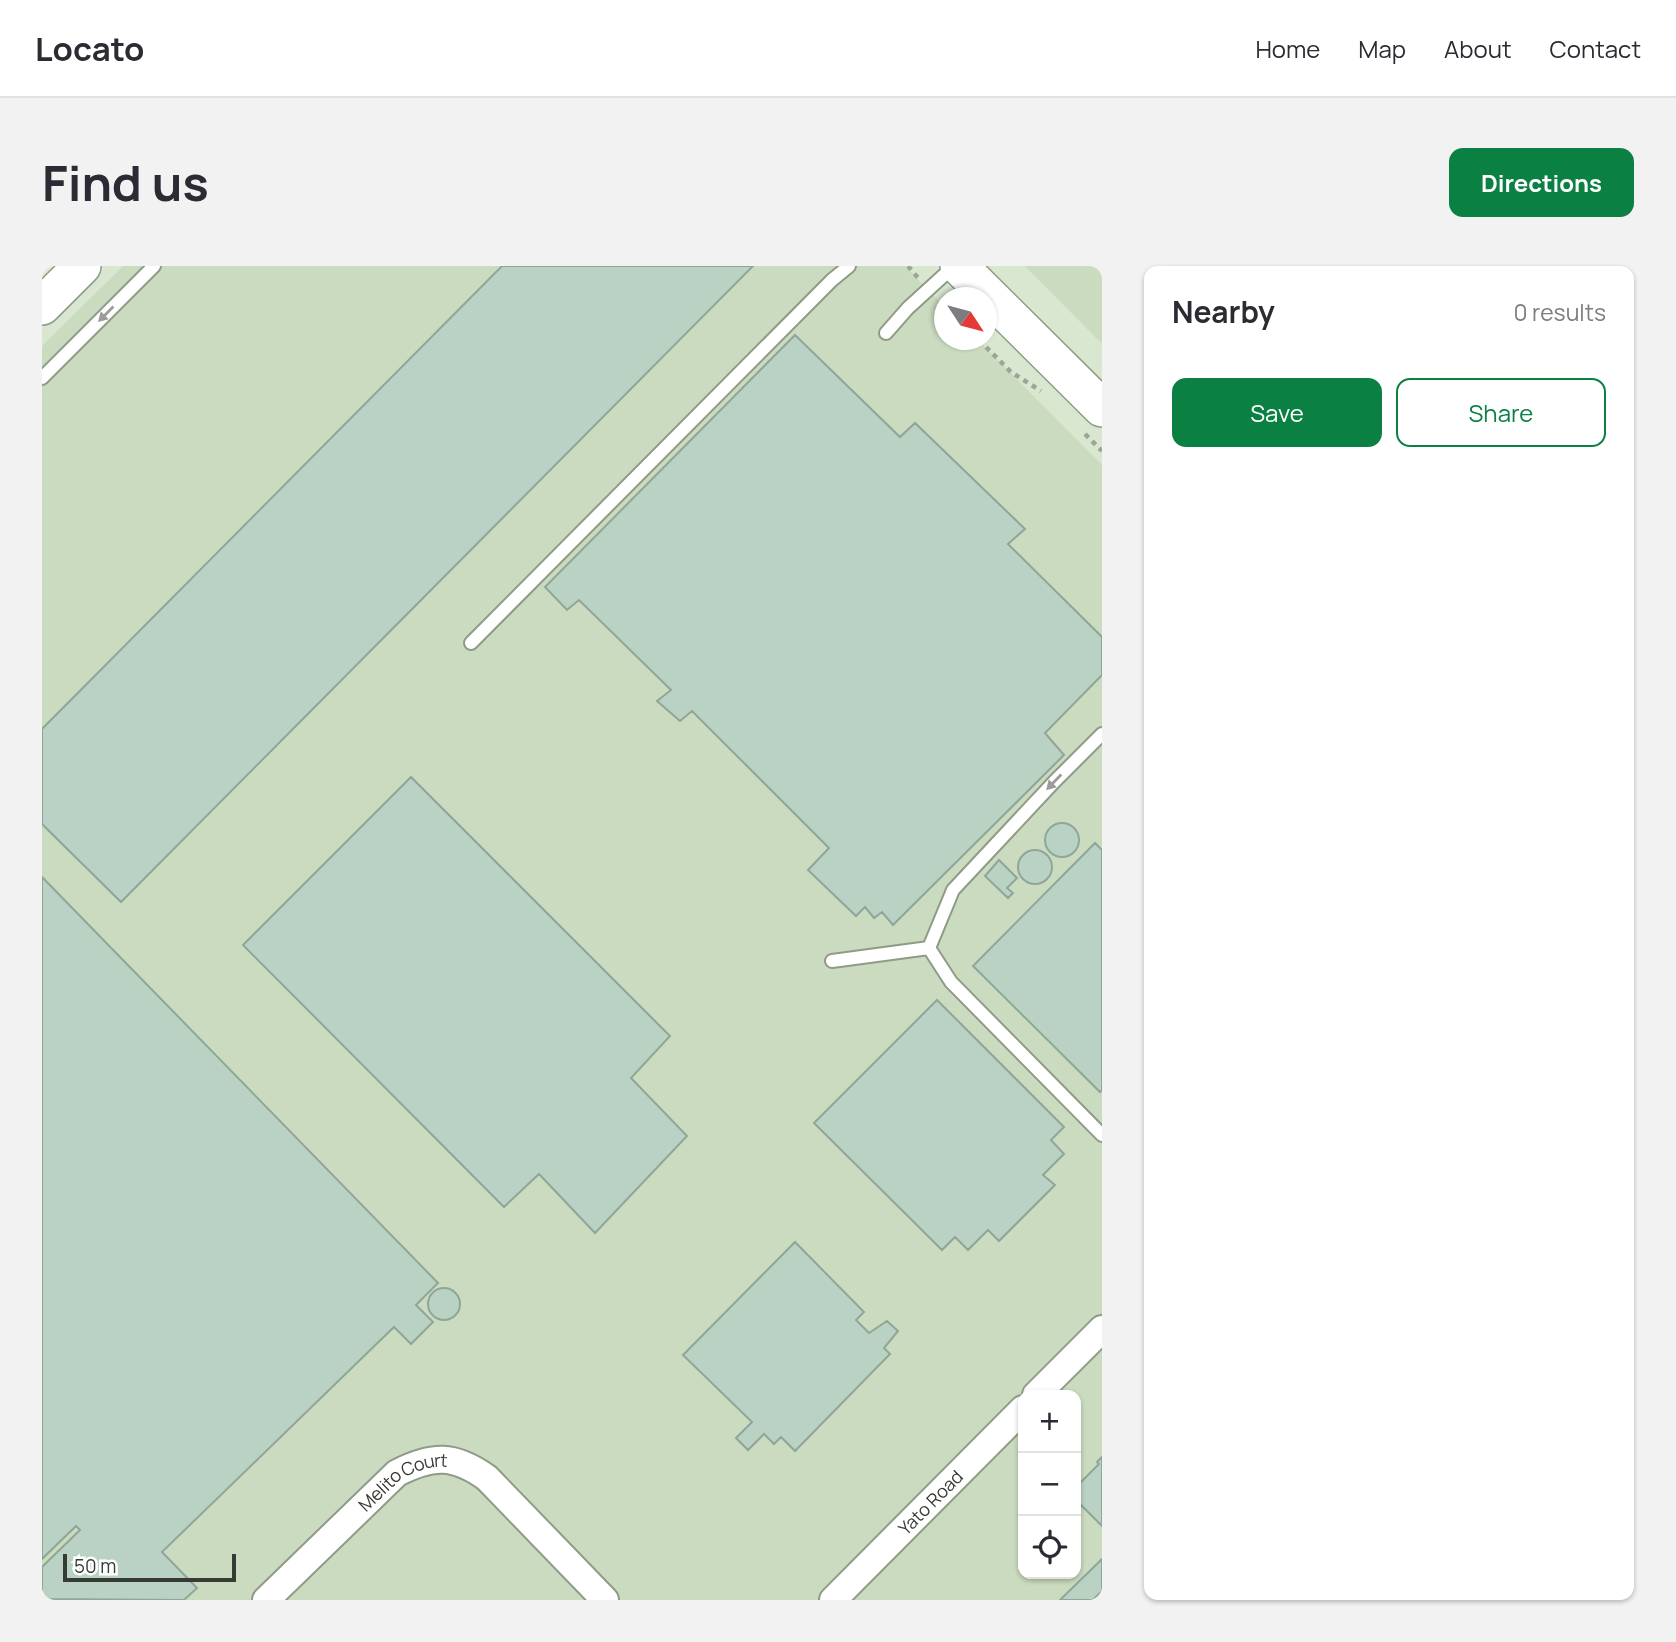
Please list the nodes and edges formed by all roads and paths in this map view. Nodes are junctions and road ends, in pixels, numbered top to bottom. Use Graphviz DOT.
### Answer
graph roads {
  1 [pos="82,266"];
  2 [pos="154,266"];
  3 [pos="849,266"];
  4 [pos="954,266"];
  5 [pos="959,266"];
  6 [pos="42,306"];
  7 [pos="886,333"];
  8 [pos="989,350"];
  9 [pos="42,378"];
  10 [pos="1046,396"];
  11 [pos="1089,417"];
  12 [pos="1102,451"];
  13 [pos="471,643"];
  14 [pos="1102,734"];
  15 [pos="929,948"];
  16 [pos="832,961"];
  17 [pos="1102,1135"];
  18 [pos="1102,1329"];
  19 [pos="1042,1390"];
  20 [pos="1018,1414"];
  21 [pos="839,1598"];
  22 [pos="266,1600"];
  23 [pos="606,1600"];
  1 -- 6 [label="main road"];
  2 -- 9 [label="lane, one-way"];
  3 -- 13 [label="lane"];
  4 -- 7 [label="lane"];
  5 -- 11 [label="main road"];
  8 -- 10 [label="path"];
  11 -- 12 [label="path"];
  14 -- 15 [label="lane, one-way"];
  15 -- 16 [label="lane"];
  15 -- 17 [label="lane"];
  18 -- 19 [label="street"];
  20 -- 21 [label="street, Yato Road"];
  22 -- 23 [label="street, Melito Court"];
}
